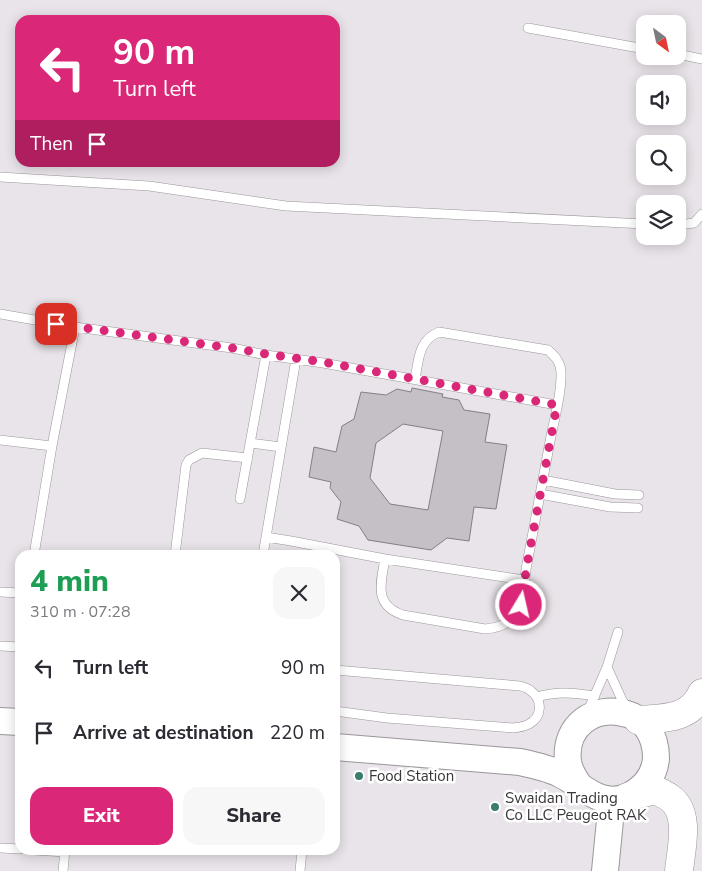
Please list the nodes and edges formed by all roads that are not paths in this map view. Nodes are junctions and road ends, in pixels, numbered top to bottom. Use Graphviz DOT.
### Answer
graph roads {
  1 [pos="528,28"];
  2 [pos="636,47"];
  3 [pos="686,56"];
  4 [pos="702,59"];
  5 [pos="0,177"];
  6 [pos="702,214"];
  7 [pos="636,224"];
  8 [pos="686,224"];
  9 [pos="0,314"];
  10 [pos="75,327"];
  11 [pos="266,354"];
  12 [pos="296,359"];
  13 [pos="415,379"];
  14 [pos="557,405"];
  15 [pos="0,440"];
  16 [pos="250,443"];
  17 [pos="52,446"];
  18 [pos="281,446"];
  19 [pos="248,458"];
  20 [pos="543,480"];
  21 [pos="540,494"];
  22 [pos="640,495"];
  23 [pos="240,499"];
  24 [pos="638,508"];
  25 [pos="266,537"];
  26 [pos="35,550"];
  27 [pos="176,550"];
  28 [pos="264,550"];
  29 [pos="385,558"];
  30 [pos="524,580"];
  31 [pos="0,592"];
  32 [pos="15,593"];
  33 [pos="618,632"];
  34 [pos="0,646"];
  35 [pos="15,647"];
  36 [pos="607,666"];
  37 [pos="340,670"];
  38 [pos="702,693"];
  39 [pos="595,696"];
  40 [pos="537,697"];
  41 [pos="340,713"];
  42 [pos="635,717"];
  43 [pos="0,721"];
  44 [pos="15,722"];
  45 [pos="575,730"];
  46 [pos="340,747"];
  47 [pos="520,762"];
  48 [pos="579,785"];
  49 [pos="619,798"];
  50 [pos="702,825"];
  51 [pos="0,848"];
  52 [pos="15,849"];
  53 [pos="65,855"];
  54 [pos="302,855"];
  55 [pos="63,871"];
  56 [pos="300,871"];
  57 [pos="605,871"];
  58 [pos="679,871"];
  59 [pos="694,871"];
  1 -- 2 [label="lane"];
  3 -- 4 [label="lane"];
  5 -- 7 [label="lane"];
  6 -- 8 [label="lane"];
  9 -- 10 [label="lane"];
  10 -- 11 [label="lane"];
  10 -- 17 [label="lane"];
  11 -- 12 [label="lane"];
  11 -- 16 [label="lane"];
  12 -- 13 [label="lane"];
  12 -- 18 [label="lane"];
  13 -- 14 [label="lane"];
  13 -- 14 [label="lane"];
  14 -- 20 [label="lane"];
  15 -- 17 [label="lane"];
  16 -- 18 [label="lane"];
  16 -- 19 [label="lane"];
  17 -- 26 [label="lane"];
  18 -- 25 [label="lane"];
  19 -- 23 [label="lane"];
  19 -- 27 [label="lane"];
  20 -- 21 [label="lane"];
  20 -- 22 [label="lane"];
  21 -- 24 [label="lane"];
  21 -- 30 [label="lane"];
  25 -- 28 [label="lane"];
  25 -- 29 [label="lane"];
  29 -- 30 [label="lane"];
  29 -- 30 [label="lane"];
  31 -- 32 [label="lane"];
  33 -- 36 [label="lane"];
  34 -- 35 [label="lane"];
  36 -- 39 [label="lane"];
  36 -- 42 [label="lane"];
  37 -- 40 [label="lane"];
  38 -- 42 [label="highway"];
  39 -- 40 [label="lane"];
  39 -- 45 [label="lane"];
  40 -- 41 [label="lane"];
  42 -- 45 [label="street"];
  42 -- 49 [label="street"];
  43 -- 44 [label="street"];
  45 -- 47 [label="street"];
  45 -- 48 [label="street"];
  46 -- 47 [label="street"];
  47 -- 48 [label="street"];
  48 -- 49 [label="street"];
  49 -- 57 [label="street"];
  49 -- 58 [label="highway"];
  50 -- 59 [label="highway"];
  51 -- 52 [label="lane"];
  53 -- 55 [label="lane"];
  54 -- 56 [label="lane"];
}
